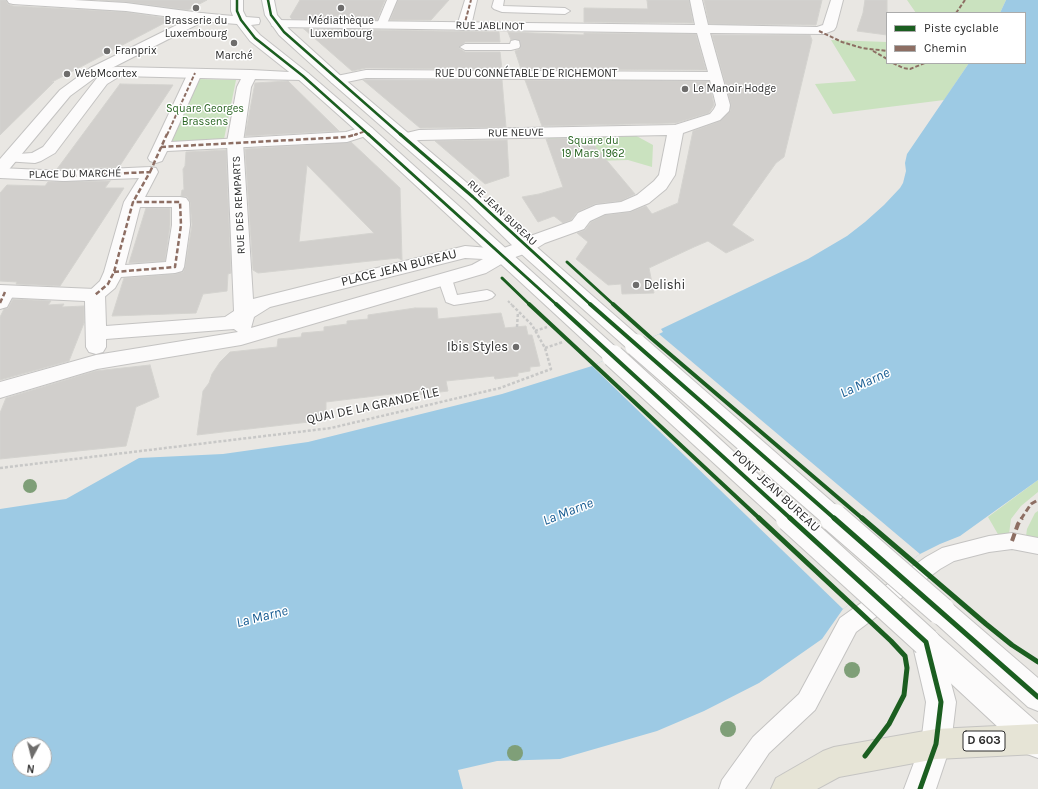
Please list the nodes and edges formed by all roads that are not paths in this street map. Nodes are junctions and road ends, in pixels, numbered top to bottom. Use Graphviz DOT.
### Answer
graph roads {
  1 [pos="13,0"];
  2 [pos="237,0"];
  3 [pos="268,0"];
  4 [pos="392,0"];
  5 [pos="472,0"];
  6 [pos="499,0"];
  7 [pos="564,0"];
  8 [pos="696,0"];
  9 [pos="837,0"];
  10 [pos="565,10"];
  11 [pos="201,17"];
  12 [pos="241,20"];
  13 [pos="277,23"];
  14 [pos="382,24"];
  15 [pos="464,26"];
  16 [pos="563,27"];
  17 [pos="702,29"];
  18 [pos="516,34"];
  19 [pos="465,47"];
  20 [pos="95,71"];
  21 [pos="118,71"];
  22 [pos="195,73"];
  23 [pos="251,74"];
  24 [pos="303,76"];
  25 [pos="716,76"];
  26 [pos="337,80"];
  27 [pos="676,130"];
  28 [pos="366,131"];
  29 [pos="404,138"];
  30 [pos="0,142"];
  31 [pos="23,142"];
  32 [pos="235,142"];
  33 [pos="161,147"];
  34 [pos="5,164"];
  35 [pos="150,172"];
  36 [pos="0,173"];
  37 [pos="133,202"];
  38 [pos="525,247"];
  39 [pos="503,255"];
  40 [pos="114,272"];
  41 [pos="445,279"];
  42 [pos="2,295"];
  43 [pos="95,295"];
  44 [pos="487,295"];
  45 [pos="244,314"];
  46 [pos="96,333"];
  47 [pos="241,338"];
  48 [pos="636,345"];
  49 [pos="96,362"];
  50 [pos="0,390"];
  51 [pos="1038,546"];
  52 [pos="926,642"];
  53 [pos="1038,697"];
  54 [pos="1036,740"];
  55 [pos="936,744"];
  56 [pos="731,789"];
  57 [pos="787,789"];
  58 [pos="920,789"];
  1 -- 11 [label="street, RUE JABLINOT"];
  2 -- 12 [label="street"];
  3 -- 13 [label="street, RUE JEAN BUREAU"];
  4 -- 14 [label="lane"];
  5 -- 15 [label="street"];
  6 -- 10 [label="lane"];
  7 -- 10 [label="lane"];
  8 -- 17 [label="street"];
  9 -- 17 [label="street, RUE JABLINOT"];
  10 -- 16 [label="lane"];
  11 -- 12 [label="street, RUE JABLINOT"];
  11 -- 20 [label="street"];
  12 -- 13 [label="street, RUE JABLINOT"];
  12 -- 24 [label="street, PONT JEAN BUREAU"];
  13 -- 14 [label="street, RUE JABLINOT"];
  13 -- 26 [label="street, RUE JEAN BUREAU"];
  14 -- 15 [label="street, RUE JABLINOT"];
  15 -- 18 [label="street, RUE JABLINOT"];
  16 -- 17 [label="street, RUE JABLINOT"];
  16 -- 18 [label="street, RUE JABLINOT"];
  17 -- 25 [label="street"];
  18 -- 19 [label="lane"];
  20 -- 21 [label="street"];
  20 -- 31 [label="street"];
  21 -- 22 [label="street"];
  21 -- 34 [label="street"];
  22 -- 23 [label="street"];
  22 -- 33 [label="street"];
  23 -- 24 [label="street"];
  23 -- 32 [label="street, RUE DES REMPARTS"];
  24 -- 28 [label="street, PONT JEAN BUREAU"];
  25 -- 26 [label="street, RUE DU CONNÉTABLE DE RICHEMONT"];
  25 -- 27 [label="street, RUE NEUVE"];
  26 -- 29 [label="street, RUE JEAN BUREAU"];
  27 -- 29 [label="street, RUE NEUVE"];
  27 -- 38 [label="street"];
  28 -- 32 [label="street"];
  28 -- 39 [label="street, PONT JEAN BUREAU"];
  29 -- 38 [label="street, RUE JEAN BUREAU"];
  30 -- 31 [label="street"];
  31 -- 34 [label="street"];
  32 -- 33 [label="street"];
  32 -- 45 [label="street, RUE DES REMPARTS"];
  33 -- 35 [label="street"];
  35 -- 36 [label="street, PLACE DU MARCHÉ"];
  35 -- 37 [label="street"];
  37 -- 40 [label="street"];
  37 -- 40 [label="street"];
  38 -- 39 [label="street"];
  38 -- 48 [label="street, RUE JEAN BUREAU"];
  39 -- 41 [label="street, PLACE JEAN BUREAU"];
  39 -- 45 [label="street, PLACE JEAN BUREAU"];
  39 -- 52 [label="street, PONT JEAN BUREAU, bridge"];
  40 -- 43 [label="street"];
  41 -- 44 [label="lane"];
  41 -- 47 [label="street, PLACE JEAN BUREAU"];
  42 -- 43 [label="street"];
  43 -- 46 [label="street"];
  45 -- 46 [label="street, PLACE JEAN BUREAU"];
  45 -- 47 [label="street, RUE DES REMPARTS"];
  46 -- 49 [label="street"];
  47 -- 49 [label="street, PLACE JEAN BUREAU"];
  48 -- 53 [label="street, PONT JEAN BUREAU, bridge"];
  49 -- 50 [label="street, PLACE JEAN BUREAU"];
  51 -- 56 [label="lane"];
  52 -- 54 [label="street, PONT JEAN BUREAU"];
  52 -- 55 [label="street"];
  54 -- 55 [label="main road, D 603"];
  55 -- 57 [label="main road, D 603"];
  55 -- 58 [label="street"];
}
